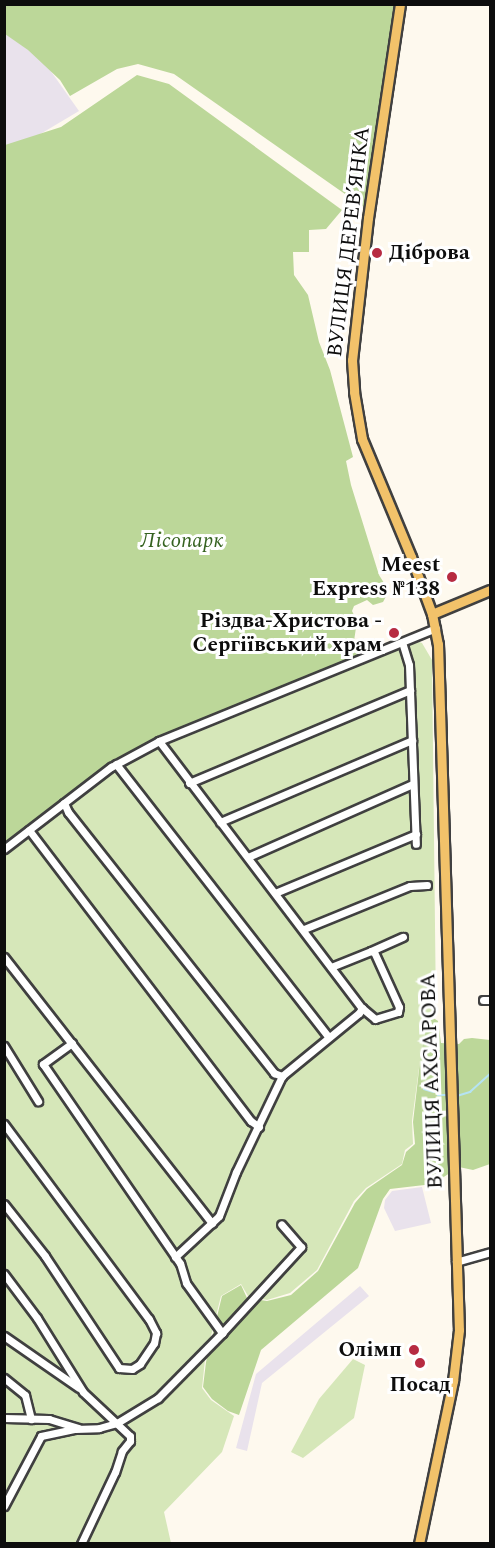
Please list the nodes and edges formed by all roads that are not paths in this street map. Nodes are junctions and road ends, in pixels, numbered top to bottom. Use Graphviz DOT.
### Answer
graph roads {
  1 [pos="400,4"];
  2 [pos="490,590"];
  3 [pos="432,614"];
  4 [pos="436,628"];
  5 [pos="402,642"];
  6 [pos="410,690"];
  7 [pos="412,740"];
  8 [pos="159,741"];
  9 [pos="116,764"];
  10 [pos="189,783"];
  11 [pos="413,784"];
  12 [pos="64,803"];
  13 [pos="220,822"];
  14 [pos="28,830"];
  15 [pos="416,834"];
  16 [pos="416,844"];
  17 [pos="4,849"];
  18 [pos="248,857"];
  19 [pos="427,885"];
  20 [pos="275,893"];
  21 [pos="304,929"];
  22 [pos="404,937"];
  23 [pos="371,951"];
  24 [pos="4,957"];
  25 [pos="331,967"];
  26 [pos="362,1008"];
  27 [pos="328,1036"];
  28 [pos="72,1043"];
  29 [pos="4,1046"];
  30 [pos="282,1076"];
  31 [pos="38,1101"];
  32 [pos="4,1124"];
  33 [pos="259,1127"];
  34 [pos="4,1204"];
  35 [pos="212,1223"];
  36 [pos="281,1224"];
  37 [pos="490,1252"];
  38 [pos="175,1257"];
  39 [pos="456,1263"];
  40 [pos="4,1274"];
  41 [pos="222,1333"];
  42 [pos="4,1336"];
  43 [pos="4,1378"];
  44 [pos="82,1390"];
  45 [pos="4,1418"];
  46 [pos="31,1419"];
  47 [pos="120,1426"];
  48 [pos="83,1429"];
  49 [pos="4,1506"];
  50 [pos="81,1544"];
  51 [pos="419,1544"];
  1 -- 3 [label="main road, ВУЛИЦЯ ДЕРЕВ’ЯНКА"];
  2 -- 3 [label="main road"];
  3 -- 4 [label="main road, ВУЛИЦЯ АХСАРОВА"];
  4 -- 5 [label="street"];
  4 -- 39 [label="main road, ВУЛИЦЯ АХСАРОВА"];
  5 -- 6 [label="street"];
  5 -- 8 [label="street"];
  6 -- 7 [label="street"];
  6 -- 10 [label="street"];
  7 -- 11 [label="street"];
  7 -- 13 [label="street"];
  8 -- 9 [label="street"];
  8 -- 10 [label="street"];
  9 -- 12 [label="street"];
  9 -- 27 [label="street"];
  10 -- 13 [label="street"];
  11 -- 15 [label="street"];
  11 -- 18 [label="street"];
  12 -- 14 [label="street"];
  12 -- 30 [label="street"];
  13 -- 18 [label="street"];
  14 -- 17 [label="street"];
  14 -- 33 [label="street"];
  15 -- 16 [label="street"];
  15 -- 20 [label="street"];
  18 -- 20 [label="street"];
  19 -- 21 [label="street"];
  20 -- 21 [label="street"];
  21 -- 25 [label="street"];
  22 -- 23 [label="street"];
  23 -- 25 [label="street"];
  23 -- 26 [label="street"];
  24 -- 28 [label="street"];
  25 -- 26 [label="street"];
  26 -- 27 [label="street"];
  27 -- 30 [label="street"];
  28 -- 35 [label="street"];
  28 -- 38 [label="street"];
  29 -- 31 [label="street"];
  30 -- 33 [label="street"];
  32 -- 34 [label="street"];
  33 -- 35 [label="street"];
  35 -- 38 [label="street"];
  36 -- 41 [label="street"];
  37 -- 39 [label="street"];
  38 -- 41 [label="street"];
  39 -- 51 [label="main road, ВУЛИЦЯ АХСАРОВА"];
  40 -- 44 [label="street"];
  41 -- 47 [label="street"];
  42 -- 44 [label="street"];
  43 -- 46 [label="street"];
  44 -- 47 [label="street"];
  45 -- 46 [label="street"];
  46 -- 48 [label="street"];
  47 -- 48 [label="street"];
  47 -- 50 [label="street"];
  48 -- 49 [label="street"];
}
